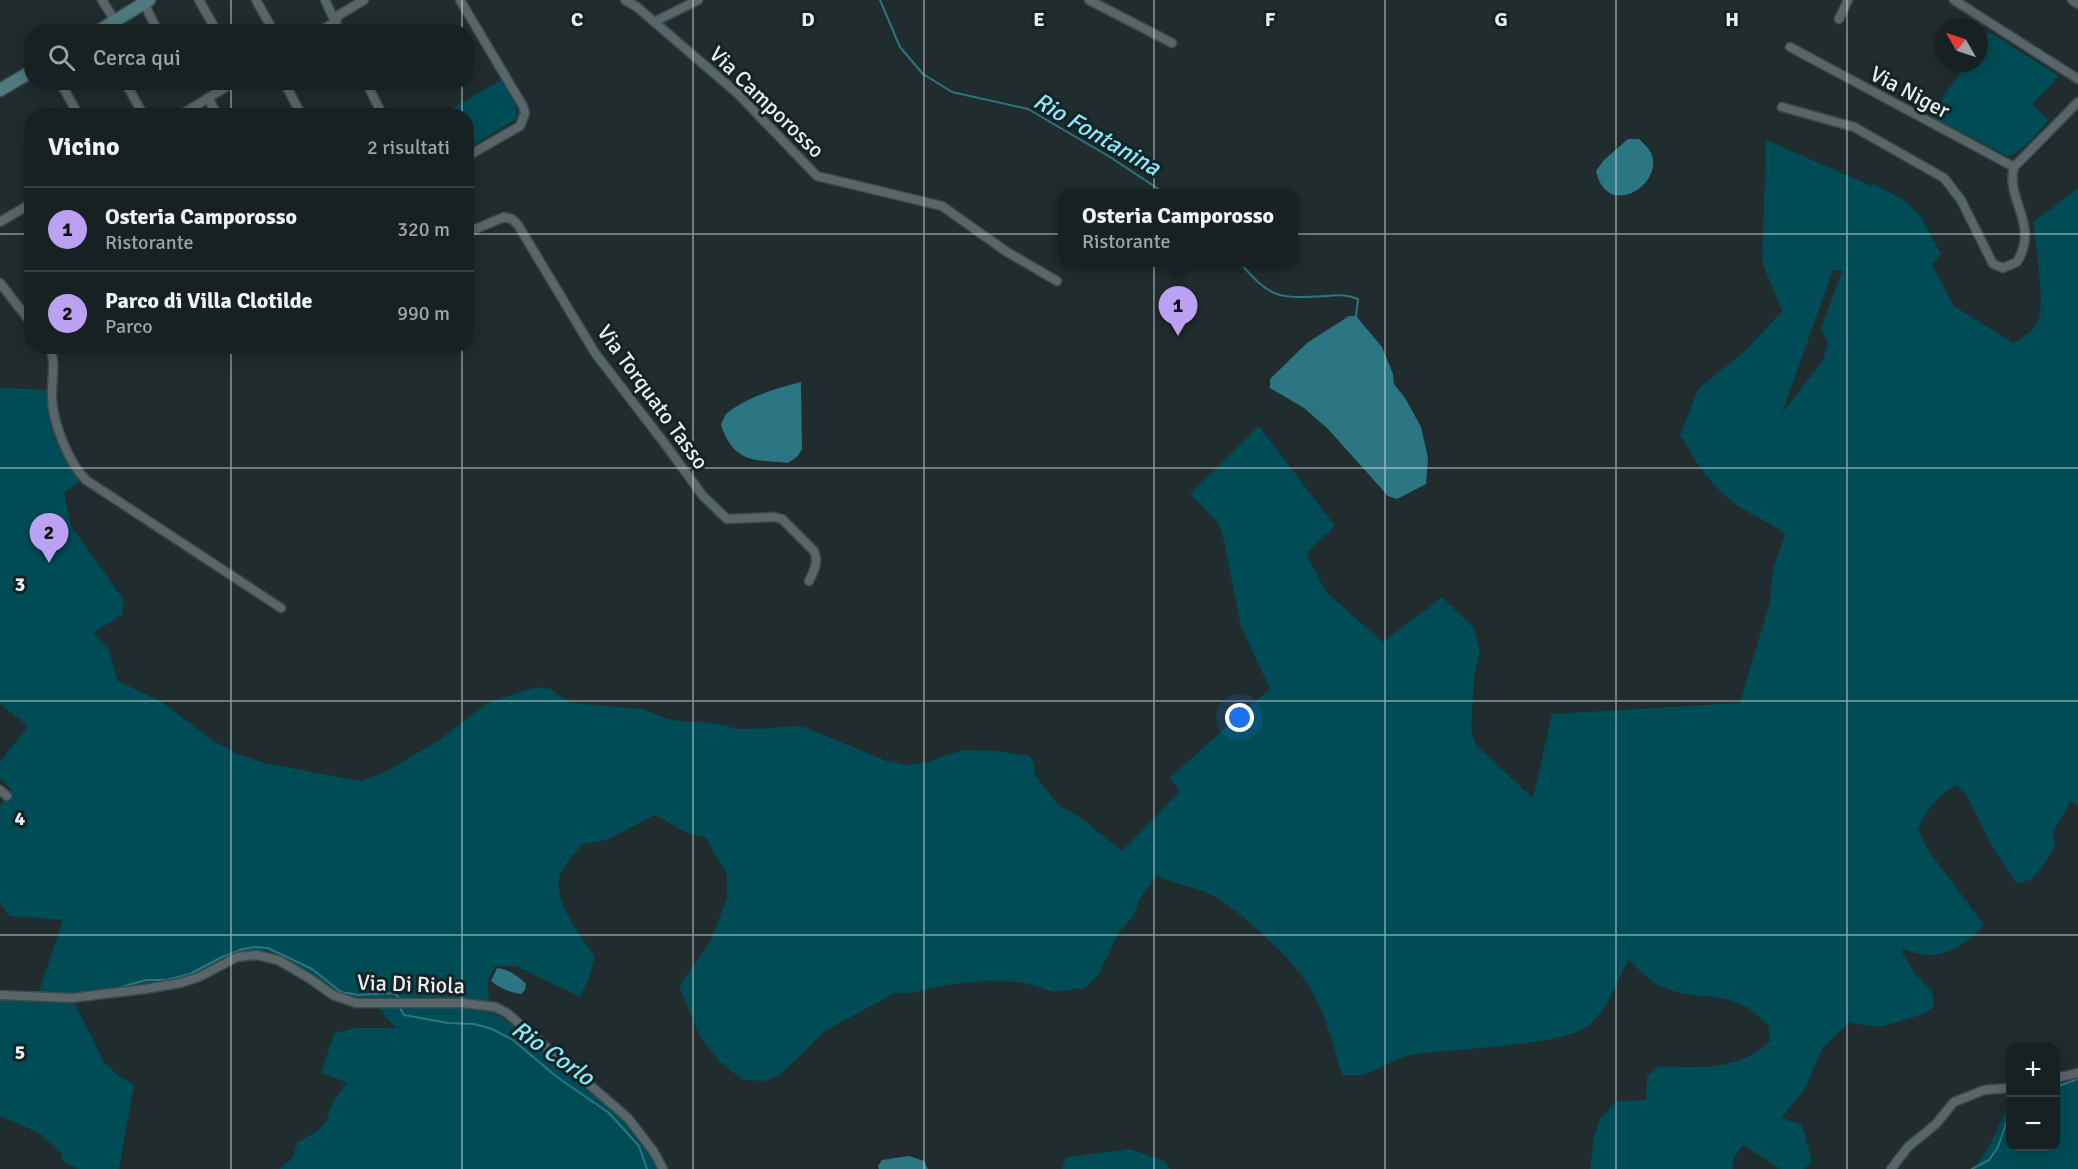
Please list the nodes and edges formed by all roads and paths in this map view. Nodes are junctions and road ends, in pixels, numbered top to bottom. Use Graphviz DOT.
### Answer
graph roads {
  1 [pos="102,0"];
  2 [pos="199,0"];
  3 [pos="256,0"];
  4 [pos="325,0"];
  5 [pos="364,0"];
  6 [pos="460,0"];
  7 [pos="625,0"];
  8 [pos="698,0"];
  9 [pos="1089,0"];
  10 [pos="1848,0"];
  11 [pos="1954,0"];
  12 [pos="2073,0"];
  13 [pos="147,2"];
  14 [pos="2078,4"];
  15 [pos="1839,19"];
  16 [pos="115,21"];
  17 [pos="335,22"];
  18 [pos="654,22"];
  19 [pos="110,24"];
  20 [pos="155,24"];
  21 [pos="212,24"];
  22 [pos="270,24"];
  23 [pos="332,24"];
  24 [pos="1172,43"];
  25 [pos="1790,47"];
  26 [pos="24,76"];
  27 [pos="2078,79"];
  28 [pos="0,90"];
  29 [pos="64,90"];
  30 [pos="129,90"];
  31 [pos="221,90"];
  32 [pos="288,90"];
  33 [pos="370,90"];
  34 [pos="208,98"];
  35 [pos="2078,102"];
  36 [pos="1782,107"];
  37 [pos="75,108"];
  38 [pos="140,108"];
  39 [pos="192,108"];
  40 [pos="214,108"];
  41 [pos="299,108"];
  42 [pos="379,108"];
  43 [pos="474,152"];
  44 [pos="2014,167"];
  45 [pos="24,208"];
  46 [pos="0,222"];
  47 [pos="474,230"];
  48 [pos="1057,281"];
  49 [pos="0,283"];
  50 [pos="24,309"];
  51 [pos="50,354"];
  52 [pos="809,581"];
  53 [pos="281,608"];
  54 [pos="0,995"];
  55 [pos="2078,1073"];
  56 [pos="2060,1077"];
  57 [pos="2006,1088"];
  58 [pos="663,1169"];
  59 [pos="1891,1169"];
  1 -- 16 [label="street"];
  2 -- 21 [label="street"];
  3 -- 22 [label="street"];
  4 -- 17 [label="street"];
  5 -- 17 [label="street"];
  6 -- 43 [label="street"];
  7 -- 18 [label="street, Via Camporosso"];
  8 -- 18 [label="street"];
  9 -- 24 [label="street"];
  10 -- 15 [label="street"];
  11 -- 27 [label="street"];
  12 -- 14 [label="street"];
  13 -- 16 [label="street"];
  13 -- 20 [label="street"];
  16 -- 19 [label="street"];
  17 -- 23 [label="street"];
  18 -- 48 [label="street, Via Camporosso"];
  25 -- 44 [label="street, Via Niger"];
  26 -- 28 [label="street"];
  29 -- 37 [label="street"];
  30 -- 38 [label="street"];
  31 -- 34 [label="street"];
  32 -- 41 [label="street"];
  33 -- 42 [label="street"];
  34 -- 39 [label="street"];
  34 -- 40 [label="street"];
  35 -- 44 [label="street"];
  36 -- 44 [label="street"];
  45 -- 46 [label="street"];
  47 -- 52 [label="street, Via Torquato Tasso"];
  49 -- 50 [label="street"];
  51 -- 53 [label="street"];
  54 -- 58 [label="street, Via Di Riola"];
  55 -- 56 [label="street"];
  57 -- 59 [label="street"];
}
